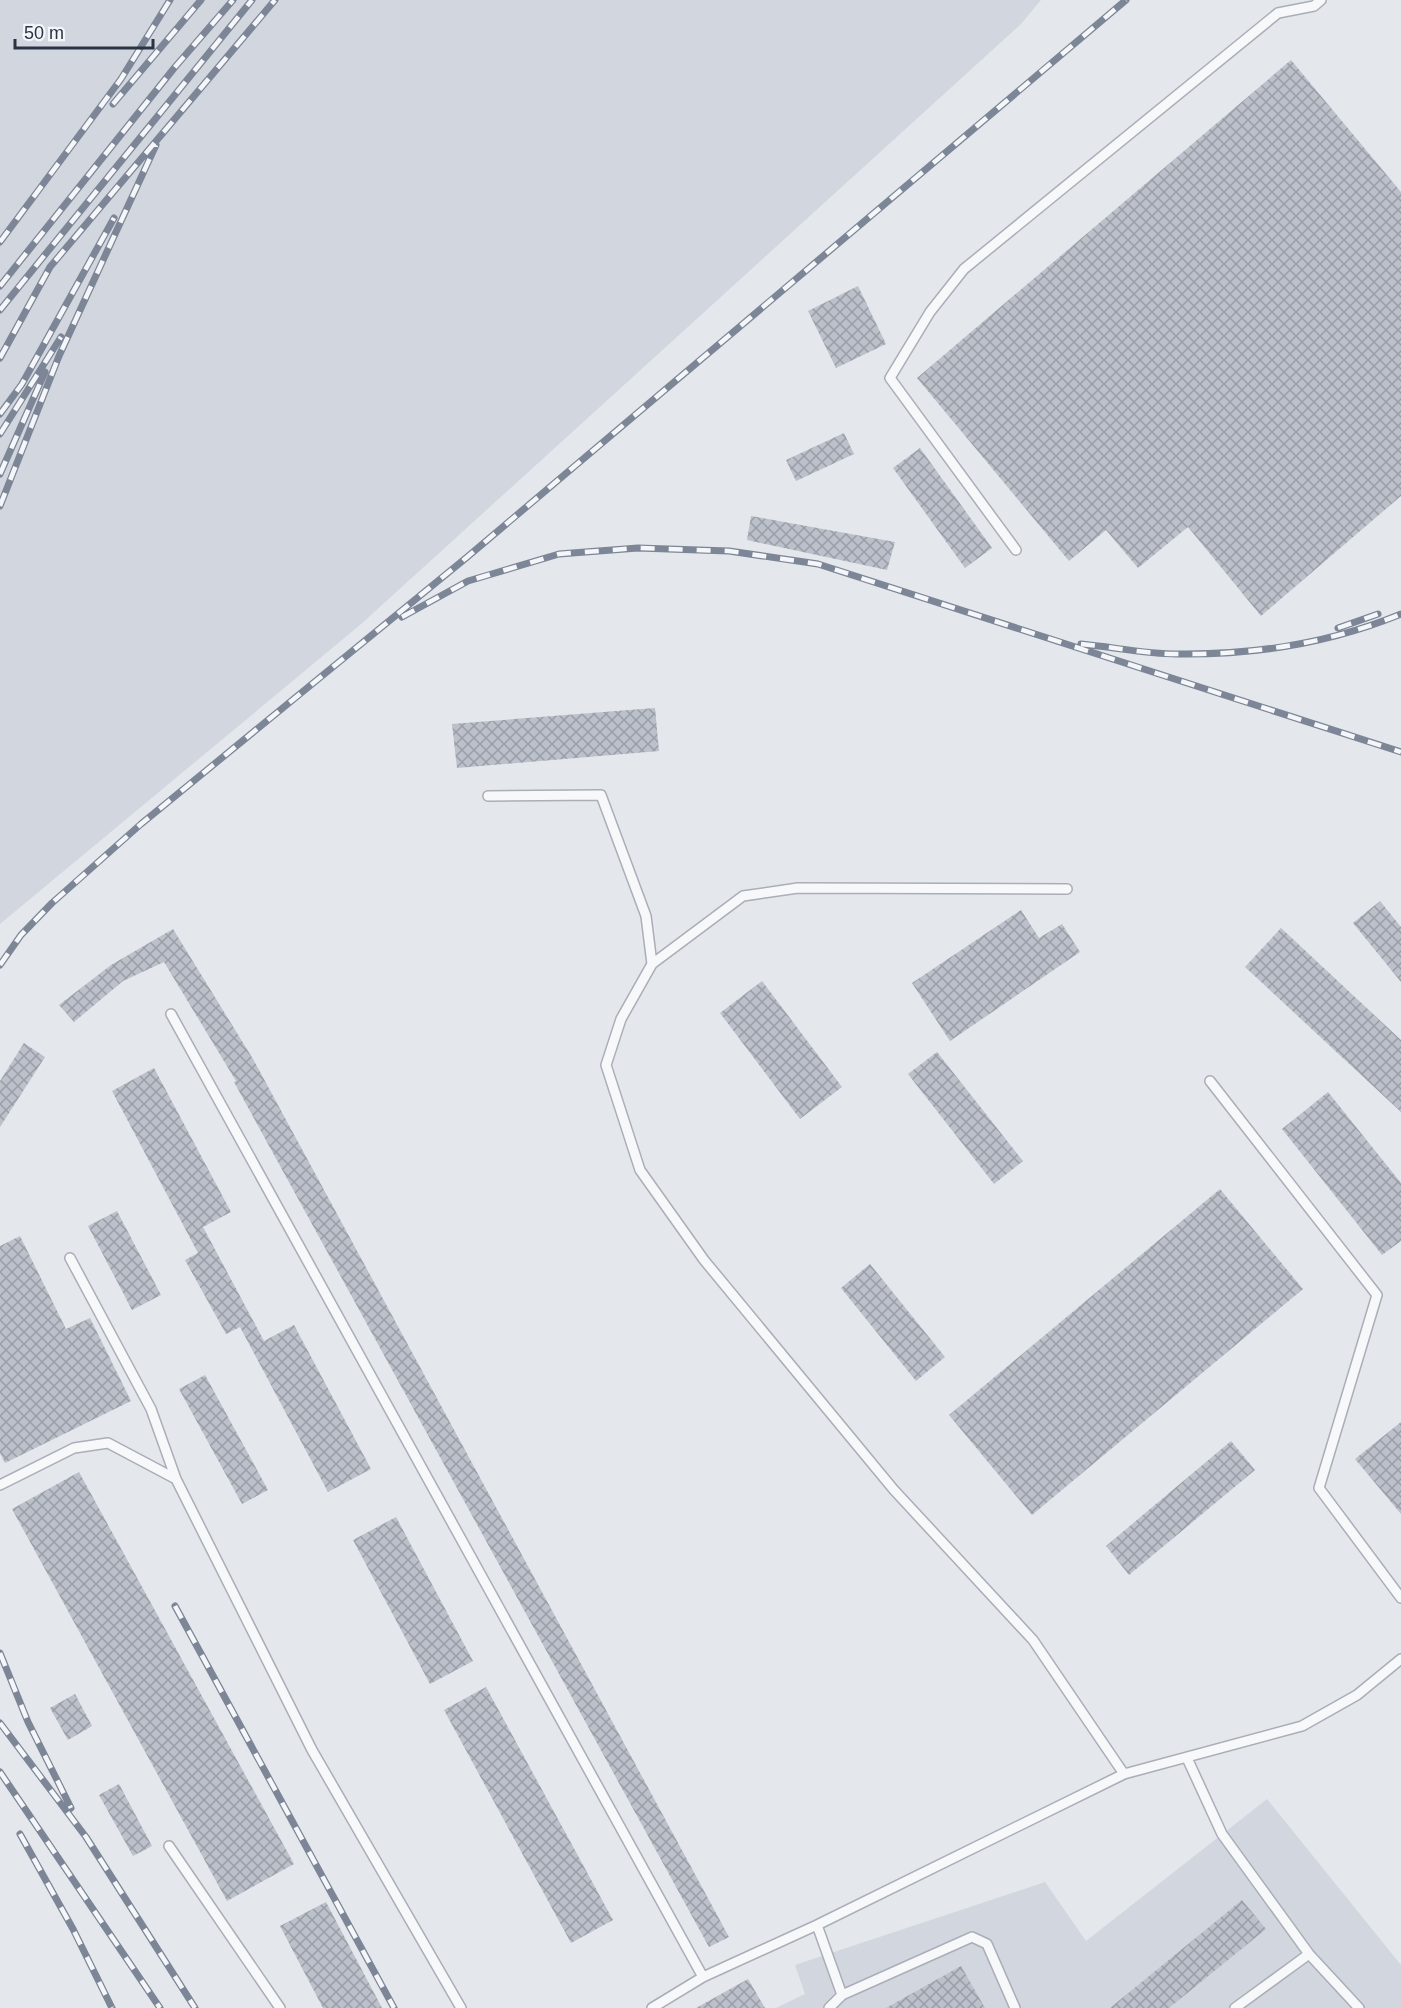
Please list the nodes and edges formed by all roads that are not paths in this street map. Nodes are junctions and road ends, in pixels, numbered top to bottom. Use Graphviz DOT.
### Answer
graph roads {
  1 [pos="1321,0"];
  2 [pos="1016,550"];
  3 [pos="488,796"];
  4 [pos="1067,889"];
  5 [pos="652,964"];
  6 [pos="171,1014"];
  7 [pos="1210,1081"];
  8 [pos="70,1258"];
  9 [pos="176,1479"];
  10 [pos="0,1485"];
  11 [pos="1401,1598"];
  12 [pos="1401,1659"];
  13 [pos="1187,1758"];
  14 [pos="1124,1774"];
  15 [pos="169,1846"];
  16 [pos="817,1925"];
  17 [pos="1308,1954"];
  18 [pos="704,1977"];
  19 [pos="842,1995"];
  20 [pos="279,2008"];
  21 [pos="462,2008"];
  22 [pos="652,2008"];
  23 [pos="830,2008"];
  24 [pos="1015,2008"];
  25 [pos="1235,2008"];
  26 [pos="1359,2008"];
  1 -- 2 [label="lane"];
  3 -- 5 [label="lane"];
  4 -- 5 [label="lane"];
  5 -- 14 [label="lane"];
  6 -- 18 [label="lane"];
  7 -- 11 [label="lane"];
  8 -- 9 [label="lane"];
  9 -- 10 [label="lane"];
  9 -- 21 [label="lane"];
  12 -- 13 [label="lane"];
  13 -- 14 [label="lane"];
  13 -- 17 [label="lane"];
  14 -- 16 [label="lane"];
  15 -- 20 [label="lane"];
  16 -- 18 [label="lane"];
  16 -- 19 [label="lane"];
  17 -- 25 [label="lane"];
  17 -- 26 [label="lane"];
  18 -- 22 [label="lane"];
  19 -- 23 [label="lane"];
  19 -- 24 [label="lane"];
}
